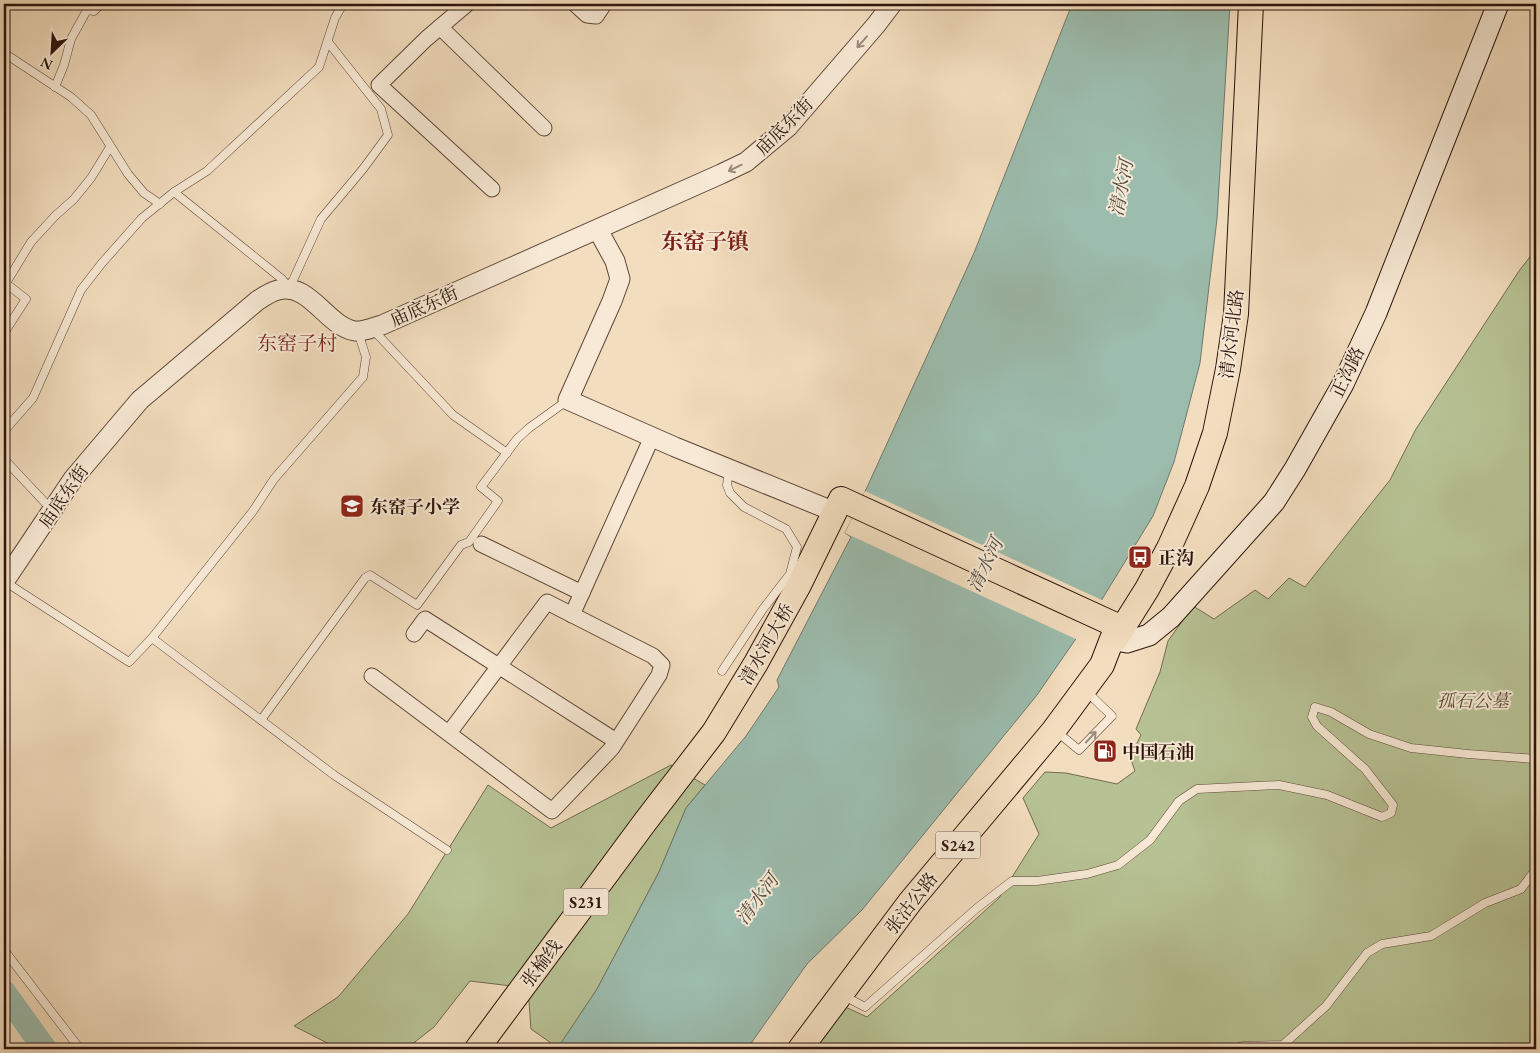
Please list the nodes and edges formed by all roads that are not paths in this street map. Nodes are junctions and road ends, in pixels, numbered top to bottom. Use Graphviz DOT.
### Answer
graph roads {
  1 [pos="101,4"];
  2 [pos="343,4"];
  3 [pos="467,4"];
  4 [pos="575,4"];
  5 [pos="604,4"];
  6 [pos="892,4"];
  7 [pos="1241,4"];
  8 [pos="1251,4"];
  9 [pos="1489,4"];
  10 [pos="1498,4"];
  11 [pos="440,27"];
  12 [pos="328,42"];
  13 [pos="4,53"];
  14 [pos="55,87"];
  15 [pos="544,128"];
  16 [pos="110,147"];
  17 [pos="492,190"];
  18 [pos="174,192"];
  19 [pos="160,204"];
  20 [pos="598,230"];
  21 [pos="5,283"];
  22 [pos="289,289"];
  23 [pos="366,329"];
  24 [pos="4,334"];
  25 [pos="568,400"];
  26 [pos="4,431"];
  27 [pos="652,437"];
  28 [pos="507,452"];
  29 [pos="4,459"];
  30 [pos="729,469"];
  31 [pos="52,510"];
  32 [pos="843,513"];
  33 [pos="481,544"];
  34 [pos="4,582"];
  35 [pos="582,593"];
  36 [pos="572,615"];
  37 [pos="1107,630"];
  38 [pos="414,634"];
  39 [pos="152,638"];
  40 [pos="499,665"];
  41 [pos="722,671"];
  42 [pos="372,676"];
  43 [pos="1084,689"];
  44 [pos="261,720"];
  45 [pos="1054,730"];
  46 [pos="448,733"];
  47 [pos="616,741"];
  48 [pos="696,756"];
  49 [pos="1536,759"];
  50 [pos="446,850"];
  51 [pos="1536,869"];
  52 [pos="4,950"];
  53 [pos="841,995"];
  54 [pos="80,1049"];
  55 [pos="477,1049"];
  56 [pos="800,1049"];
  57 [pos="1236,1049"];
  1 -- 14 [label="lane"];
  2 -- 12 [label="lane"];
  3 -- 11 [label="street"];
  4 -- 5 [label="street"];
  6 -- 20 [label="street, 庙底东街, one-way"];
  7 -- 37 [label="main road, 清水河北路"];
  8 -- 37 [label="main road, 清水河北路"];
  9 -- 37 [label="main road, 正沟路"];
  10 -- 37 [label="main road, 正沟路"];
  11 -- 15 [label="street"];
  11 -- 17 [label="street"];
  12 -- 18 [label="lane"];
  12 -- 22 [label="lane"];
  13 -- 14 [label="lane"];
  14 -- 16 [label="lane"];
  16 -- 19 [label="lane"];
  16 -- 21 [label="lane"];
  18 -- 19 [label="lane"];
  18 -- 22 [label="lane"];
  19 -- 26 [label="lane"];
  20 -- 23 [label="street, 庙底东街"];
  20 -- 25 [label="street"];
  21 -- 24 [label="lane"];
  22 -- 23 [label="street"];
  22 -- 31 [label="street, 庙底东街"];
  23 -- 28 [label="lane"];
  23 -- 39 [label="lane"];
  25 -- 27 [label="street"];
  25 -- 28 [label="lane"];
  27 -- 30 [label="street"];
  27 -- 35 [label="street"];
  28 -- 44 [label="lane"];
  29 -- 31 [label="lane"];
  30 -- 32 [label="street"];
  30 -- 41 [label="lane"];
  31 -- 34 [label="street, 庙底东街"];
  32 -- 37 [label="main road"];
  32 -- 48 [label="main road, 清水河大桥 / S231"];
  33 -- 35 [label="street"];
  34 -- 39 [label="lane"];
  35 -- 36 [label="street"];
  36 -- 40 [label="street"];
  36 -- 47 [label="street"];
  37 -- 43 [label="main road, 张沽公路 / S242"];
  38 -- 40 [label="street"];
  39 -- 44 [label="lane"];
  40 -- 46 [label="street"];
  40 -- 47 [label="street"];
  42 -- 46 [label="street"];
  43 -- 45 [label="main road, 张沽公路 / S242"];
  45 -- 43 [label="lane, one-way"];
  44 -- 50 [label="lane"];
  45 -- 53 [label="main road, 张沽公路 / S242"];
  46 -- 47 [label="street"];
  48 -- 55 [label="main road, 张榆线 / S231"];
  49 -- 53 [label="lane"];
  51 -- 57 [label="lane"];
  52 -- 54 [label="lane"];
  53 -- 56 [label="main road, 张沽公路 / S242"];
}
